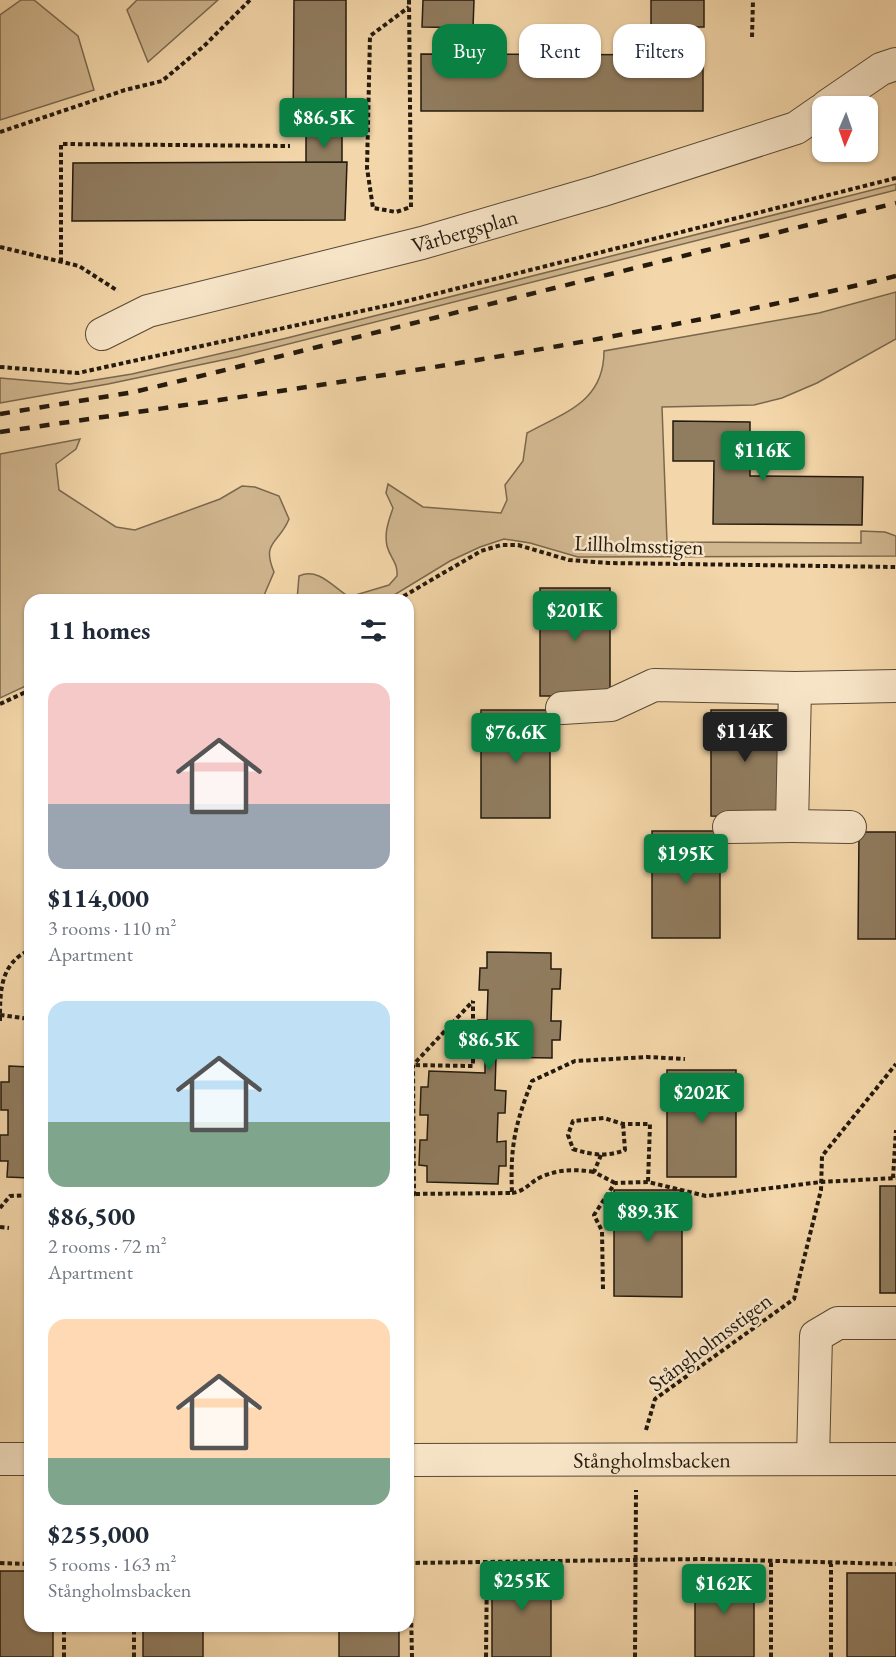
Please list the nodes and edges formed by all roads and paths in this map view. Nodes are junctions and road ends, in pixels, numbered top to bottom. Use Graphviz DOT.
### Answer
graph roads {
  1 [pos="250,0"];
  2 [pos="409,0"];
  3 [pos="753,0"];
  4 [pos="409,7"];
  5 [pos="752,37"];
  6 [pos="896,64"];
  7 [pos="842,96"];
  8 [pos="812,117"];
  9 [pos="0,132"];
  10 [pos="290,146"];
  11 [pos="896,178"];
  12 [pos="0,247"];
  13 [pos="61,262"];
  14 [pos="148,312"];
  15 [pos="102,334"];
  16 [pos="0,367"];
  17 [pos="896,567"];
  18 [pos="407,594"];
  19 [pos="896,686"];
  20 [pos="795,688"];
  21 [pos="24,693"];
  22 [pos="0,704"];
  23 [pos="562,708"];
  24 [pos="792,826"];
  25 [pos="729,827"];
  26 [pos="850,827"];
  27 [pos="24,953"];
  28 [pos="0,1015"];
  29 [pos="24,1018"];
  30 [pos="0,1021"];
  31 [pos="685,1059"];
  32 [pos="414,1062"];
  33 [pos="896,1064"];
  34 [pos="414,1065"];
  35 [pos="623,1124"];
  36 [pos="896,1130"];
  37 [pos="601,1155"];
  38 [pos="594,1172"];
  39 [pos="894,1178"];
  40 [pos="648,1182"];
  41 [pos="821,1182"];
  42 [pos="615,1183"];
  43 [pos="512,1193"];
  44 [pos="414,1194"];
  45 [pos="24,1195"];
  46 [pos="0,1208"];
  47 [pos="0,1227"];
  48 [pos="9,1228"];
  49 [pos="603,1289"];
  50 [pos="896,1323"];
  51 [pos="0,1459"];
  52 [pos="24,1459"];
  53 [pos="813,1459"];
  54 [pos="896,1459"];
  55 [pos="414,1460"];
  56 [pos="637,1461"];
  57 [pos="634,1561"];
  58 [pos="771,1561"];
  59 [pos="0,1563"];
  60 [pos="414,1563"];
  61 [pos="487,1563"];
  62 [pos="24,1564"];
  63 [pos="831,1564"];
  64 [pos="896,1564"];
  65 [pos="64,1632"];
  66 [pos="134,1632"];
  67 [pos="411,1632"];
  68 [pos="64,1657"];
  69 [pos="134,1657"];
  70 [pos="412,1657"];
  71 [pos="486,1657"];
  72 [pos="635,1657"];
  73 [pos="771,1657"];
  74 [pos="831,1657"];
  1 -- 9 [label="path"];
  2 -- 4 [label="path"];
  3 -- 5 [label="path"];
  4 -- 4 [label="path"];
  6 -- 7 [label="street"];
  8 -- 14 [label="street, Vårbergsplan"];
  10 -- 13 [label="path"];
  11 -- 16 [label="path"];
  12 -- 13 [label="path"];
  13 -- 14 [label="path"];
  14 -- 15 [label="street, Vårbergsplan"];
  17 -- 18 [label="path, Lillholmsstigen"];
  19 -- 20 [label="street"];
  20 -- 23 [label="street"];
  20 -- 24 [label="street"];
  21 -- 22 [label="path"];
  24 -- 25 [label="street"];
  24 -- 26 [label="street"];
  27 -- 28 [label="path"];
  28 -- 29 [label="path"];
  28 -- 30 [label="path"];
  31 -- 43 [label="path"];
  32 -- 34 [label="path"];
  33 -- 41 [label="path, Stångholmsstigen"];
  35 -- 37 [label="path"];
  35 -- 37 [label="path"];
  35 -- 40 [label="path"];
  36 -- 39 [label="path"];
  37 -- 38 [label="path"];
  38 -- 42 [label="path"];
  38 -- 43 [label="path"];
  39 -- 41 [label="path"];
  40 -- 41 [label="path"];
  40 -- 42 [label="path"];
  41 -- 56 [label="path, Stångholmsstigen"];
  42 -- 49 [label="path"];
  43 -- 44 [label="path"];
  45 -- 46 [label="path"];
  47 -- 48 [label="path"];
  50 -- 53 [label="street"];
  51 -- 52 [label="street"];
  53 -- 54 [label="street, Stångholmsbacken"];
  53 -- 56 [label="street, Stångholmsbacken"];
  55 -- 56 [label="street, Stångholmsbacken"];
  56 -- 57 [label="path, Stångholmsstigen"];
  57 -- 58 [label="path"];
  57 -- 61 [label="path"];
  57 -- 72 [label="path, Stångholmsstigen"];
  58 -- 63 [label="path"];
  58 -- 73 [label="path"];
  59 -- 62 [label="path"];
  60 -- 61 [label="path"];
  61 -- 71 [label="path"];
  63 -- 64 [label="path"];
  63 -- 74 [label="path"];
  65 -- 68 [label="path"];
  66 -- 69 [label="path"];
  67 -- 70 [label="path"];
}
